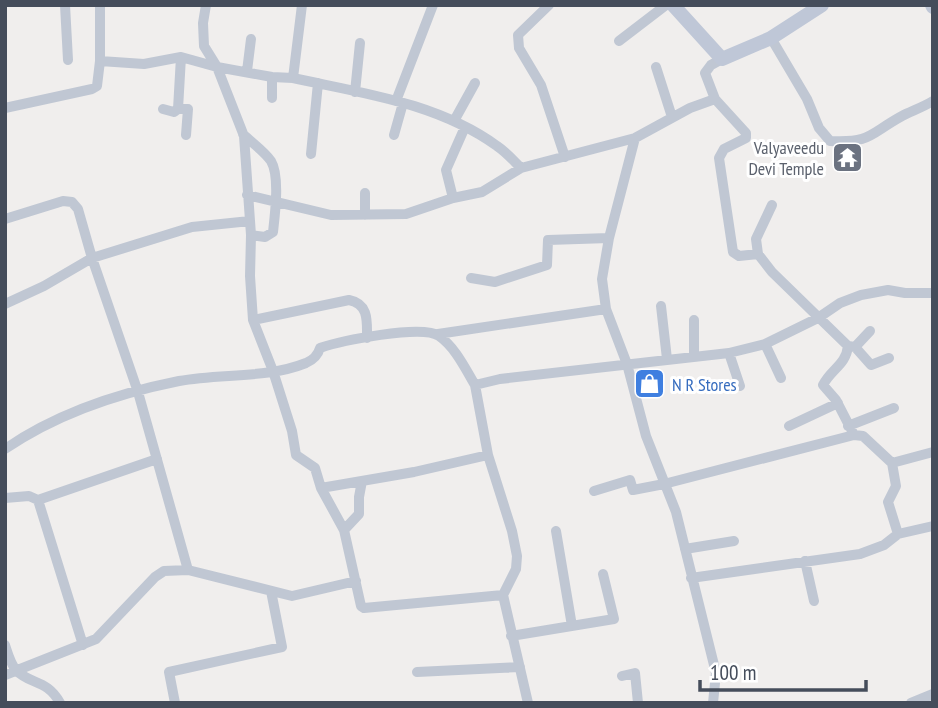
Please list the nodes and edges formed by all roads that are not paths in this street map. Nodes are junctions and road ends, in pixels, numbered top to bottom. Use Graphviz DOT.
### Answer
graph roads {
  1 [pos="65,5"];
  2 [pos="100,5"];
  3 [pos="206,5"];
  4 [pos="302,5"];
  5 [pos="433,5"];
  6 [pos="549,5"];
  7 [pos="666,5"];
  8 [pos="673,5"];
  9 [pos="822,5"];
  10 [pos="804,9"];
  11 [pos="771,38"];
  12 [pos="251,39"];
  13 [pos="619,41"];
  14 [pos="360,43"];
  15 [pos="181,57"];
  16 [pos="722,59"];
  17 [pos="68,60"];
  18 [pos="100,61"];
  19 [pos="217,67"];
  20 [pos="656,68"];
  21 [pos="247,71"];
  22 [pos="272,77"];
  23 [pos="293,78"];
  24 [pos="318,83"];
  25 [pos="475,83"];
  26 [pos="355,92"];
  27 [pos="272,98"];
  28 [pos="715,99"];
  29 [pos="933,101"];
  30 [pos="400,102"];
  31 [pos="5,108"];
  32 [pos="163,109"];
  33 [pos="178,109"];
  34 [pos="672,117"];
  35 [pos="454,121"];
  36 [pos="466,127"];
  37 [pos="243,133"];
  38 [pos="186,135"];
  39 [pos="394,135"];
  40 [pos="635,138"];
  41 [pos="311,154"];
  42 [pos="565,157"];
  43 [pos="521,168"];
  44 [pos="365,193"];
  45 [pos="247,195"];
  46 [pos="453,198"];
  47 [pos="276,203"];
  48 [pos="772,205"];
  49 [pos="365,215"];
  50 [pos="5,219"];
  51 [pos="250,221"];
  52 [pos="251,235"];
  53 [pos="609,237"];
  54 [pos="758,254"];
  55 [pos="92,258"];
  56 [pos="471,278"];
  57 [pos="932,296"];
  58 [pos="5,304"];
  59 [pos="661,306"];
  60 [pos="606,309"];
  61 [pos="818,318"];
  62 [pos="253,320"];
  63 [pos="694,320"];
  64 [pos="870,331"];
  65 [pos="438,334"];
  66 [pos="367,338"];
  67 [pos="765,344"];
  68 [pos="852,346"];
  69 [pos="729,353"];
  70 [pos="694,357"];
  71 [pos="889,358"];
  72 [pos="667,359"];
  73 [pos="627,364"];
  74 [pos="273,371"];
  75 [pos="781,378"];
  76 [pos="475,384"];
  77 [pos="740,386"];
  78 [pos="138,392"];
  79 [pos="838,403"];
  80 [pos="894,408"];
  81 [pos="789,426"];
  82 [pos="851,430"];
  83 [pos="5,449"];
  84 [pos="933,452"];
  85 [pos="488,455"];
  86 [pos="157,459"];
  87 [pos="892,463"];
  88 [pos="362,481"];
  89 [pos="664,484"];
  90 [pos="321,488"];
  91 [pos="594,491"];
  92 [pos="5,498"];
  93 [pos="38,500"];
  94 [pos="933,526"];
  95 [pos="344,530"];
  96 [pos="556,531"];
  97 [pos="898,534"];
  98 [pos="734,541"];
  99 [pos="685,549"];
  100 [pos="805,562"];
  101 [pos="188,570"];
  102 [pos="603,574"];
  103 [pos="691,578"];
  104 [pos="356,581"];
  105 [pos="271,591"];
  106 [pos="503,595"];
  107 [pos="814,601"];
  108 [pos="572,626"];
  109 [pos="512,636"];
  110 [pos="5,645"];
  111 [pos="83,645"];
  112 [pos="520,667"];
  113 [pos="18,672"];
  114 [pos="417,672"];
  115 [pos="5,676"];
  116 [pos="622,676"];
  117 [pos="933,694"];
  118 [pos="60,703"];
  119 [pos="175,703"];
  120 [pos="528,703"];
  121 [pos="638,703"];
  122 [pos="713,703"];
  123 [pos="911,703"];
  1 -- 17 [label="street"];
  2 -- 18 [label="street"];
  3 -- 19 [label="street"];
  4 -- 23 [label="street"];
  5 -- 30 [label="street"];
  6 -- 42 [label="street"];
  7 -- 13 [label="street"];
  8 -- 16 [label="street"];
  9 -- 10 [label="street"];
  10 -- 11 [label="street"];
  11 -- 16 [label="street"];
  11 -- 29 [label="street"];
  12 -- 21 [label="street"];
  14 -- 26 [label="street"];
  15 -- 18 [label="street"];
  15 -- 19 [label="street"];
  15 -- 33 [label="street"];
  16 -- 28 [label="street"];
  18 -- 31 [label="street"];
  19 -- 21 [label="street"];
  19 -- 37 [label="street"];
  20 -- 34 [label="street"];
  21 -- 22 [label="street"];
  22 -- 23 [label="street"];
  22 -- 27 [label="street"];
  23 -- 24 [label="street"];
  24 -- 26 [label="street"];
  24 -- 41 [label="street"];
  25 -- 35 [label="street"];
  26 -- 30 [label="street"];
  28 -- 34 [label="street"];
  28 -- 54 [label="street"];
  30 -- 35 [label="street"];
  30 -- 39 [label="street"];
  32 -- 33 [label="street"];
  33 -- 38 [label="street"];
  34 -- 40 [label="street"];
  35 -- 36 [label="street"];
  36 -- 43 [label="street"];
  36 -- 46 [label="street"];
  37 -- 45 [label="street"];
  37 -- 47 [label="street"];
  40 -- 42 [label="street"];
  40 -- 53 [label="street"];
  42 -- 43 [label="street"];
  43 -- 46 [label="street"];
  44 -- 49 [label="street"];
  45 -- 47 [label="street"];
  45 -- 51 [label="street"];
  46 -- 49 [label="street"];
  47 -- 49 [label="street"];
  47 -- 52 [label="street"];
  48 -- 54 [label="street"];
  50 -- 55 [label="street"];
  51 -- 52 [label="street"];
  51 -- 55 [label="street"];
  52 -- 62 [label="street"];
  53 -- 56 [label="street"];
  53 -- 60 [label="street"];
  54 -- 61 [label="street"];
  55 -- 58 [label="street"];
  55 -- 78 [label="street"];
  57 -- 61 [label="street"];
  59 -- 72 [label="street"];
  60 -- 65 [label="street"];
  60 -- 73 [label="street"];
  61 -- 67 [label="street"];
  61 -- 68 [label="street"];
  62 -- 66 [label="street"];
  62 -- 74 [label="street"];
  63 -- 70 [label="street"];
  64 -- 68 [label="street"];
  65 -- 66 [label="street"];
  65 -- 76 [label="street"];
  66 -- 74 [label="street"];
  67 -- 69 [label="street"];
  67 -- 75 [label="street"];
  68 -- 71 [label="street"];
  68 -- 79 [label="street"];
  69 -- 70 [label="street"];
  69 -- 77 [label="street"];
  70 -- 72 [label="street"];
  72 -- 73 [label="street"];
  73 -- 76 [label="street"];
  73 -- 89 [label="street"];
  74 -- 78 [label="street"];
  74 -- 90 [label="street"];
  76 -- 85 [label="street"];
  78 -- 83 [label="street"];
  78 -- 86 [label="street"];
  79 -- 81 [label="street"];
  79 -- 82 [label="street"];
  80 -- 82 [label="street"];
  82 -- 87 [label="street"];
  82 -- 89 [label="street"];
  84 -- 87 [label="street"];
  85 -- 88 [label="street"];
  85 -- 106 [label="street"];
  86 -- 93 [label="street"];
  86 -- 101 [label="street"];
  87 -- 97 [label="street"];
  88 -- 90 [label="street"];
  88 -- 95 [label="street"];
  89 -- 91 [label="street"];
  89 -- 99 [label="street"];
  90 -- 95 [label="street"];
  92 -- 93 [label="street"];
  93 -- 111 [label="street"];
  94 -- 97 [label="street"];
  95 -- 104 [label="street"];
  96 -- 108 [label="street"];
  97 -- 100 [label="street"];
  98 -- 99 [label="street"];
  99 -- 103 [label="street"];
  100 -- 103 [label="street"];
  100 -- 107 [label="street"];
  101 -- 105 [label="street"];
  101 -- 111 [label="street"];
  102 -- 108 [label="street"];
  103 -- 122 [label="street"];
  104 -- 105 [label="street"];
  104 -- 106 [label="street"];
  105 -- 119 [label="street"];
  106 -- 109 [label="street"];
  108 -- 109 [label="street"];
  109 -- 112 [label="street"];
  110 -- 113 [label="street"];
  111 -- 113 [label="street"];
  112 -- 114 [label="street"];
  112 -- 120 [label="street"];
  113 -- 115 [label="street"];
  113 -- 118 [label="street"];
  116 -- 121 [label="street"];
  117 -- 123 [label="street"];
}
